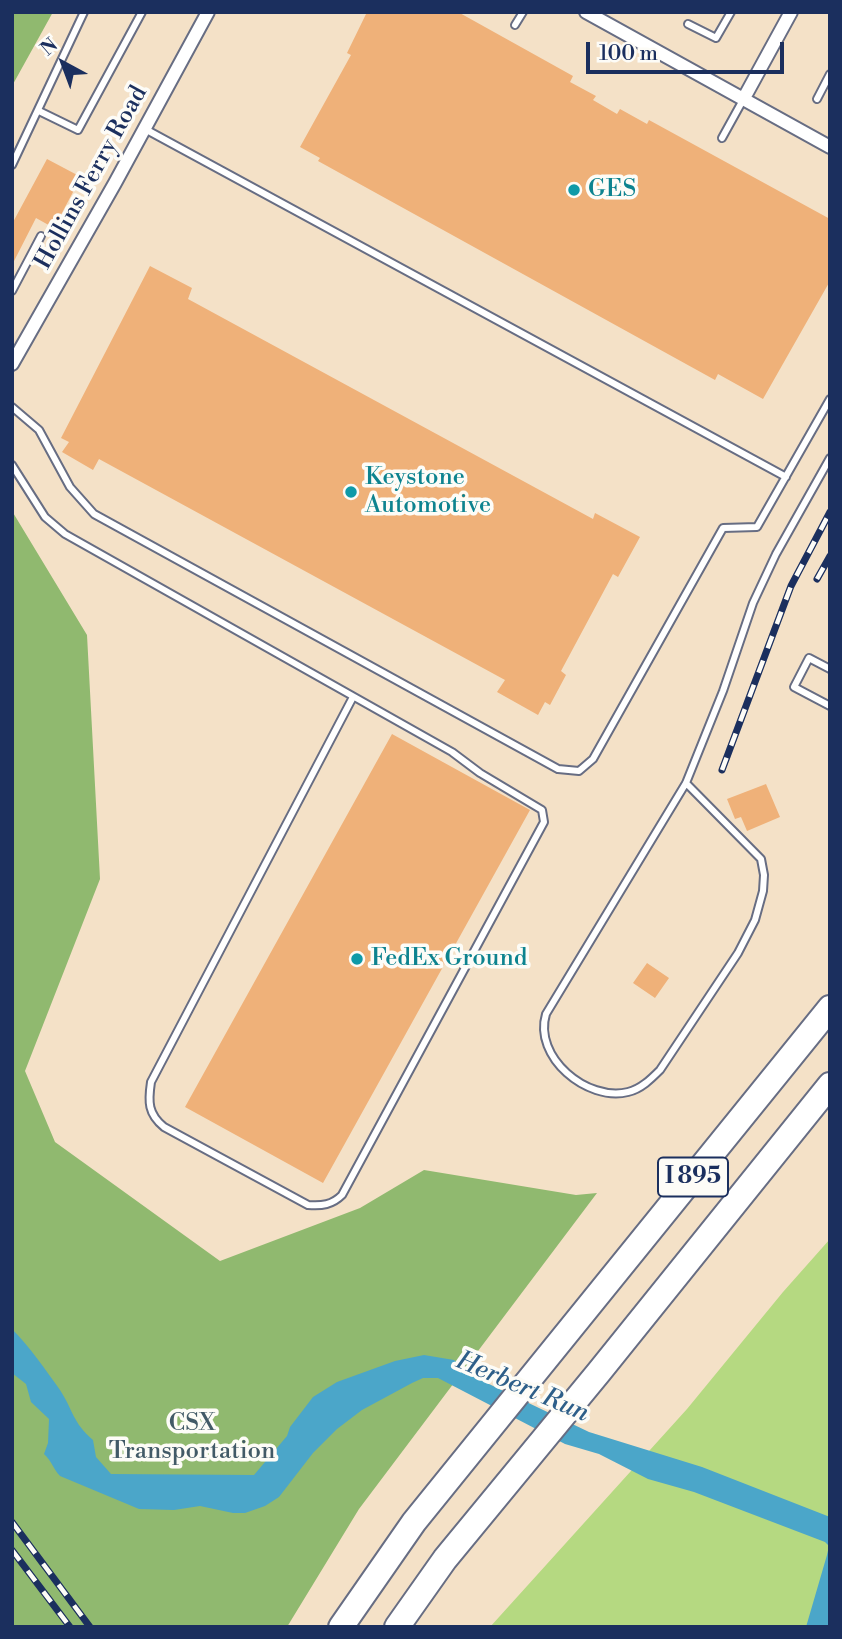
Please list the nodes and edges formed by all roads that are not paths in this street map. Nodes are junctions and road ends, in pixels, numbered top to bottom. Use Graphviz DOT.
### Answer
graph roads {
  1 [pos="84,12"];
  2 [pos="142,12"];
  3 [pos="208,12"];
  4 [pos="523,12"];
  5 [pos="586,12"];
  6 [pos="731,12"];
  7 [pos="792,12"];
  8 [pos="688,23"];
  9 [pos="515,25"];
  10 [pos="830,74"];
  11 [pos="744,98"];
  12 [pos="817,99"];
  13 [pos="39,111"];
  14 [pos="144,128"];
  15 [pos="722,138"];
  16 [pos="830,147"];
  17 [pos="12,165"];
  18 [pos="41,236"];
  19 [pos="12,291"];
  20 [pos="12,364"];
  21 [pos="830,399"];
  22 [pos="12,407"];
  23 [pos="830,458"];
  24 [pos="12,465"];
  25 [pos="786,477"];
  26 [pos="830,669"];
  27 [pos="353,697"];
  28 [pos="830,706"];
  29 [pos="686,783"];
  30 [pos="830,1008"];
  31 [pos="830,1085"];
  32 [pos="341,1627"];
  33 [pos="397,1627"];
  1 -- 13 [label="lane"];
  2 -- 13 [label="lane"];
  3 -- 14 [label="street, Hollins Ferry Road"];
  4 -- 9 [label="lane"];
  5 -- 11 [label="street"];
  6 -- 8 [label="lane"];
  7 -- 11 [label="street"];
  10 -- 12 [label="lane"];
  11 -- 15 [label="lane"];
  11 -- 16 [label="street"];
  13 -- 17 [label="lane"];
  14 -- 20 [label="street, Hollins Ferry Road"];
  14 -- 25 [label="lane"];
  18 -- 19 [label="lane"];
  21 -- 25 [label="lane"];
  22 -- 25 [label="lane"];
  23 -- 29 [label="lane"];
  24 -- 27 [label="lane"];
  26 -- 28 [label="lane"];
  27 -- 27 [label="lane"];
  29 -- 29 [label="lane"];
  30 -- 32 [label="highway, I 895"];
  31 -- 33 [label="highway, I 895"];
}
